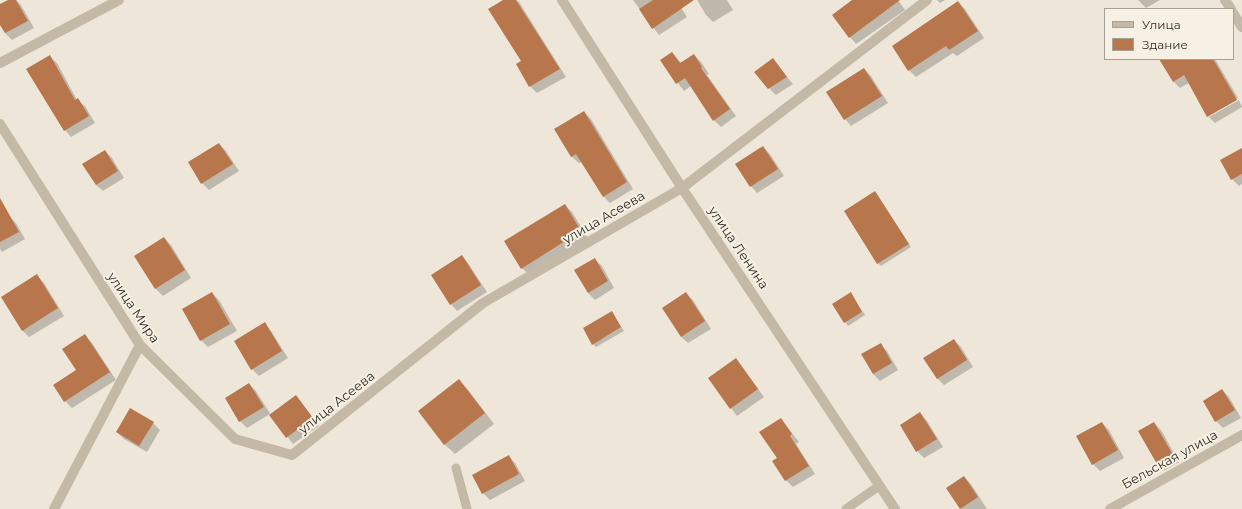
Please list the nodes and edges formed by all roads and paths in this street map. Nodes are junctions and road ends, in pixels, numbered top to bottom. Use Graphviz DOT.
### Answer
graph roads {
  1 [pos="119,0"];
  2 [pos="562,0"];
  3 [pos="928,0"];
  4 [pos="1234,15"];
  5 [pos="1242,27"];
  6 [pos="0,63"];
  7 [pos="0,124"];
  8 [pos="682,188"];
  9 [pos="140,345"];
  10 [pos="1242,434"];
  11 [pos="292,455"];
  12 [pos="456,468"];
  13 [pos="879,486"];
  14 [pos="54,509"];
  15 [pos="467,509"];
  16 [pos="846,509"];
  17 [pos="895,509"];
  18 [pos="1110,509"];
  1 -- 6 [label="street"];
  2 -- 8 [label="street, улица Ленина"];
  3 -- 8 [label="street, улица Асеева"];
  4 -- 5 [label="street"];
  7 -- 9 [label="street, улица Мира"];
  8 -- 11 [label="street, улица Асеева"];
  8 -- 13 [label="street, улица Ленина"];
  9 -- 11 [label="street, улица Мира"];
  9 -- 14 [label="street"];
  10 -- 18 [label="street, Бельская улица"];
  12 -- 15 [label="lane"];
  13 -- 16 [label="lane"];
  13 -- 17 [label="street, улица Ленина"];
}
